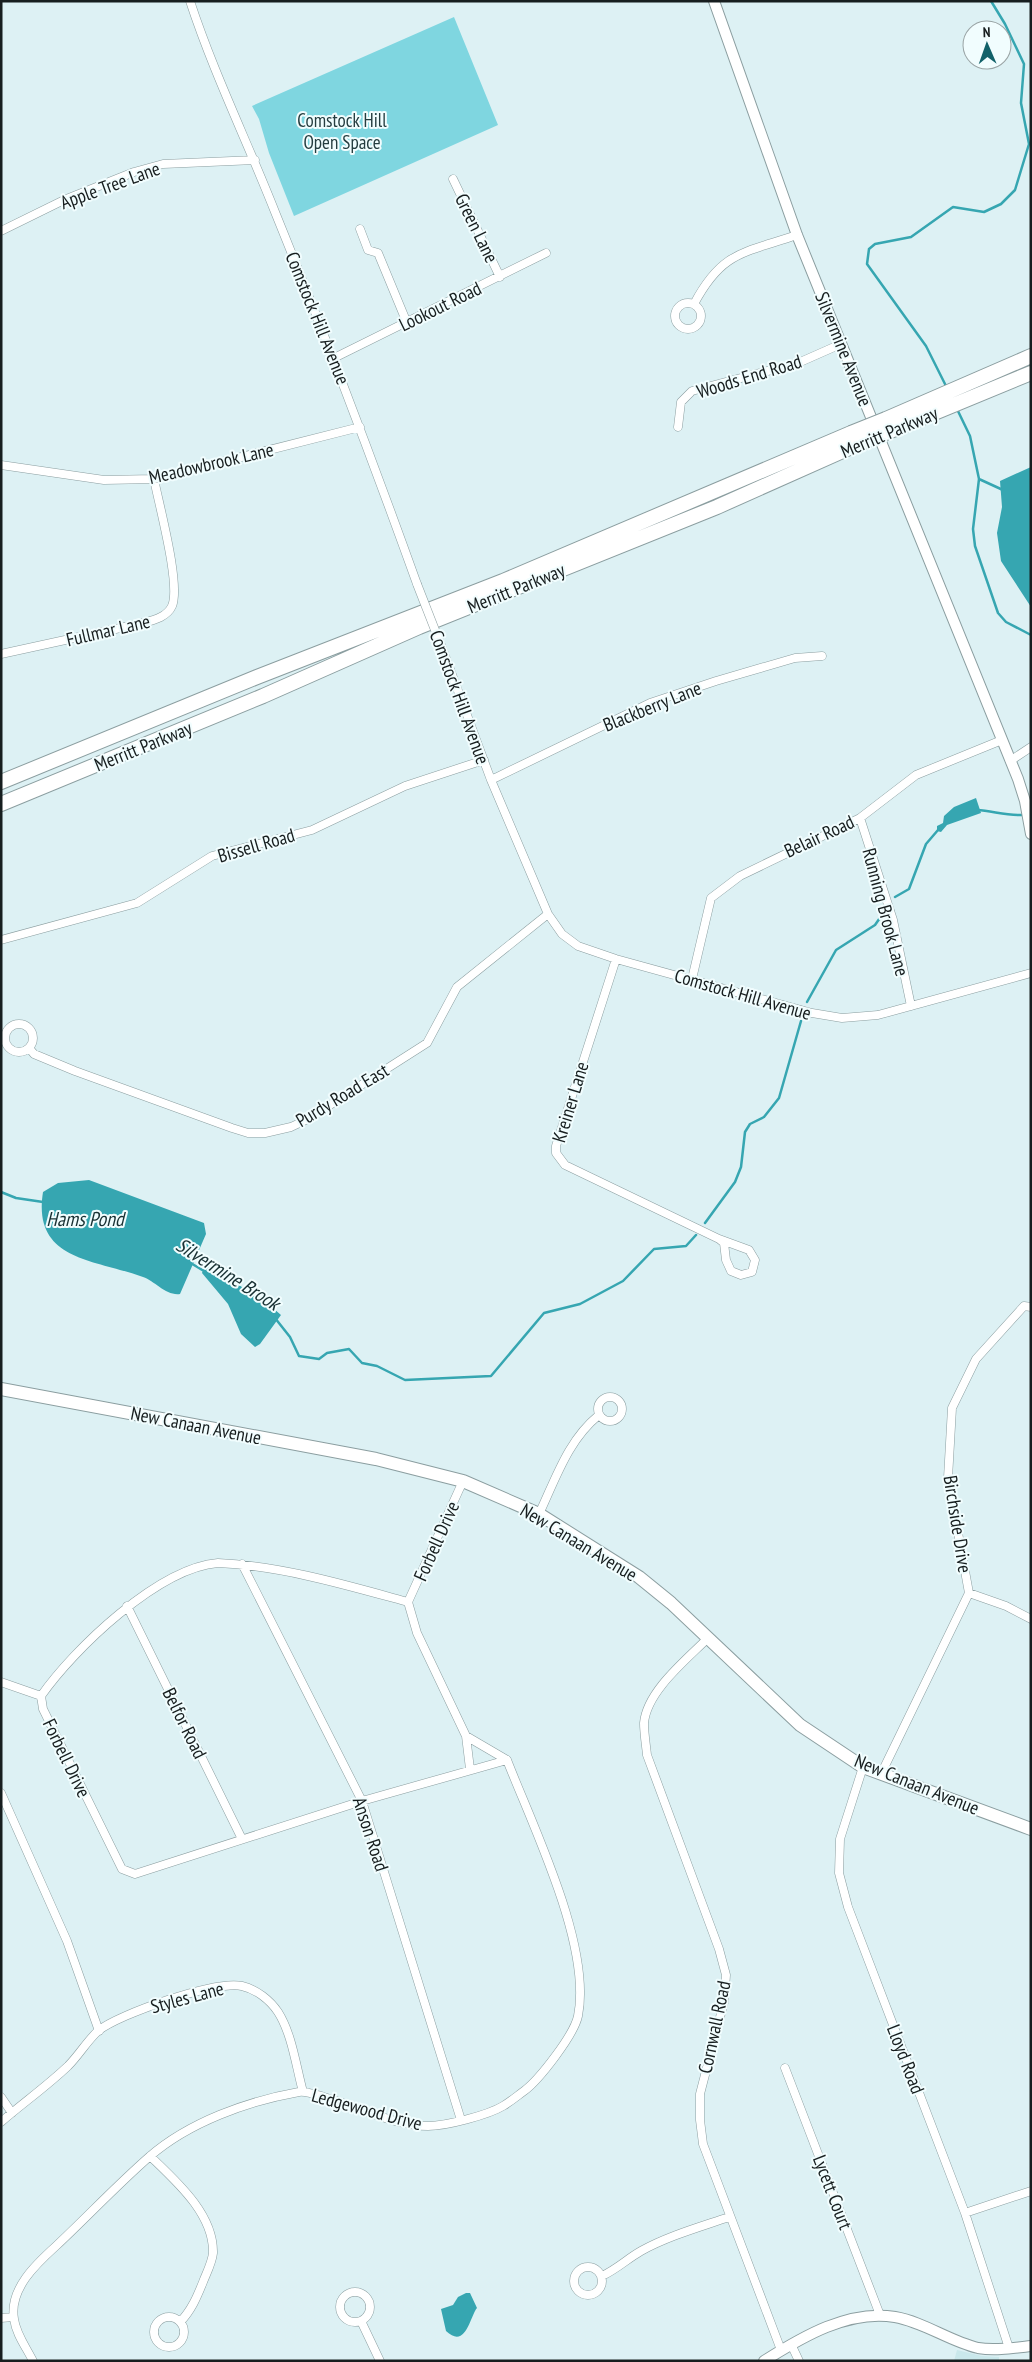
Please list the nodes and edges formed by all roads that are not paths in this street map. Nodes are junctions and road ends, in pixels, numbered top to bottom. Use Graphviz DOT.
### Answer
graph roads {
  1 [pos="190,1"];
  2 [pos="714,1"];
  3 [pos="254,160"];
  4 [pos="454,179"];
  5 [pos="360,229"];
  6 [pos="1,231"];
  7 [pos="797,234"];
  8 [pos="546,253"];
  9 [pos="500,277"];
  10 [pos="694,304"];
  11 [pos="406,322"];
  12 [pos="841,344"];
  13 [pos="1031,356"];
  14 [pos="334,358"];
  15 [pos="1031,373"];
  16 [pos="982,385"];
  17 [pos="360,427"];
  18 [pos="678,427"];
  19 [pos="854,439"];
  20 [pos="1,465"];
  21 [pos="154,479"];
  22 [pos="1,654"];
  23 [pos="822,656"];
  24 [pos="1002,740"];
  25 [pos="1031,747"];
  26 [pos="484,760"];
  27 [pos="1010,761"];
  28 [pos="491,780"];
  29 [pos="1,782"];
  30 [pos="1,804"];
  31 [pos="860,818"];
  32 [pos="1031,834"];
  33 [pos="548,914"];
  34 [pos="1,940"];
  35 [pos="616,959"];
  36 [pos="1031,973"];
  37 [pos="692,979"];
  38 [pos="911,1006"];
  39 [pos="29,1048"];
  40 [pos="719,1239"];
  41 [pos="1031,1307"];
  42 [pos="1,1389"];
  43 [pos="599,1415"];
  44 [pos="463,1481"];
  45 [pos="539,1514"];
  46 [pos="242,1564"];
  47 [pos="969,1593"];
  48 [pos="408,1602"];
  49 [pos="127,1606"];
  50 [pos="1031,1619"];
  51 [pos="708,1638"];
  52 [pos="1,1682"];
  53 [pos="41,1696"];
  54 [pos="466,1736"];
  55 [pos="507,1760"];
  56 [pos="863,1767"];
  57 [pos="470,1769"];
  58 [pos="882,1772"];
  59 [pos="1,1793"];
  60 [pos="362,1801"];
  61 [pos="1031,1829"];
  62 [pos="242,1839"];
  63 [pos="99,2031"];
  64 [pos="785,2068"];
  65 [pos="303,2092"];
  66 [pos="1,2096"];
  67 [pos="12,2113"];
  68 [pos="461,2120"];
  69 [pos="1,2122"];
  70 [pos="150,2156"];
  71 [pos="1031,2191"];
  72 [pos="964,2213"];
  73 [pos="729,2217"];
  74 [pos="602,2276"];
  75 [pos="880,2315"];
  76 [pos="13,2317"];
  77 [pos="1,2318"];
  78 [pos="361,2321"];
  79 [pos="180,2322"];
  80 [pos="791,2344"];
  81 [pos="1031,2346"];
  82 [pos="1009,2348"];
  83 [pos="781,2350"];
  84 [pos="33,2361"];
  85 [pos="380,2361"];
  86 [pos="764,2361"];
  87 [pos="799,2361"];
  1 -- 3 [label="street, Comstock Hill Avenue"];
  2 -- 7 [label="street, Silvermine Avenue"];
  3 -- 6 [label="street, Apple Tree Lane"];
  3 -- 14 [label="street, Comstock Hill Avenue"];
  4 -- 9 [label="street, Green Lane"];
  5 -- 11 [label="street"];
  7 -- 10 [label="street"];
  7 -- 12 [label="street, Silvermine Avenue"];
  8 -- 9 [label="street, Lookout Road"];
  9 -- 11 [label="street, Lookout Road"];
  11 -- 14 [label="street, Lookout Road"];
  12 -- 18 [label="street, Woods End Road"];
  12 -- 24 [label="street, Silvermine Avenue"];
  13 -- 16 [label="highway, Merritt Parkway"];
  14 -- 17 [label="street, Comstock Hill Avenue"];
  15 -- 16 [label="highway, Merritt Parkway"];
  16 -- 19 [label="highway, Merritt Parkway, bridge"];
  17 -- 21 [label="street, Meadowbrook Lane"];
  17 -- 26 [label="street, Comstock Hill Avenue, bridge"];
  19 -- 29 [label="highway, Merritt Parkway"];
  19 -- 30 [label="highway, Merritt Parkway"];
  20 -- 21 [label="street, Meadowbrook Lane"];
  21 -- 22 [label="street, Fullmar Lane"];
  23 -- 28 [label="street, Blackberry Lane"];
  24 -- 27 [label="street, Silvermine Avenue"];
  24 -- 31 [label="street, Belair Road"];
  25 -- 27 [label="street"];
  26 -- 28 [label="street, Comstock Hill Avenue"];
  26 -- 34 [label="street, Bissell Road"];
  27 -- 32 [label="street, Silvermine Avenue"];
  28 -- 33 [label="street, Comstock Hill Avenue"];
  31 -- 37 [label="street, Belair Road"];
  31 -- 38 [label="street, Running Brook Lane"];
  33 -- 35 [label="street, Comstock Hill Avenue"];
  33 -- 39 [label="street, Purdy Road East"];
  35 -- 37 [label="street, Comstock Hill Avenue"];
  35 -- 40 [label="street, Kreiner Lane"];
  36 -- 38 [label="street, Comstock Hill Avenue"];
  37 -- 38 [label="street, Comstock Hill Avenue"];
  40 -- 40 [label="street, Kreiner Lane"];
  41 -- 47 [label="street, Birchside Drive"];
  42 -- 44 [label="main road, New Canaan Avenue"];
  43 -- 45 [label="street"];
  44 -- 45 [label="main road, New Canaan Avenue"];
  44 -- 48 [label="street, Forbell Drive"];
  45 -- 51 [label="main road, New Canaan Avenue"];
  46 -- 48 [label="street, Forbell Drive"];
  46 -- 49 [label="street, Forbell Drive"];
  46 -- 60 [label="street, Anson Road"];
  47 -- 50 [label="street, Birchside Drive"];
  47 -- 58 [label="street, Birchside Drive"];
  48 -- 54 [label="street, Forbell Drive"];
  49 -- 53 [label="street, Forbell Drive"];
  49 -- 62 [label="street, Belfor Road"];
  51 -- 56 [label="main road, New Canaan Avenue"];
  51 -- 73 [label="street, Cornwall Road"];
  52 -- 53 [label="street"];
  53 -- 62 [label="street, Forbell Drive"];
  54 -- 55 [label="street"];
  54 -- 57 [label="street, Forbell Drive"];
  55 -- 57 [label="street, Forbell Drive"];
  55 -- 68 [label="street, Ledgewood Drive"];
  56 -- 58 [label="main road, New Canaan Avenue"];
  56 -- 72 [label="street, Lloyd Road"];
  57 -- 60 [label="street, Forbell Drive"];
  58 -- 61 [label="main road, New Canaan Avenue"];
  59 -- 63 [label="street"];
  60 -- 62 [label="street, Forbell Drive"];
  60 -- 68 [label="street, Anson Road"];
  63 -- 65 [label="street, Styles Lane"];
  63 -- 67 [label="street, Styles Lane"];
  64 -- 75 [label="street, Lycett Court"];
  65 -- 68 [label="street, Ledgewood Drive"];
  65 -- 70 [label="street, Ledgewood Drive"];
  66 -- 67 [label="street"];
  67 -- 69 [label="street, Styles Lane"];
  70 -- 76 [label="street, Ledgewood Drive"];
  70 -- 79 [label="street"];
  71 -- 72 [label="street"];
  72 -- 82 [label="street, Lloyd Road"];
  73 -- 74 [label="street"];
  73 -- 83 [label="street, Cornwall Road"];
  75 -- 80 [label="street"];
  75 -- 82 [label="street"];
  76 -- 77 [label="street"];
  76 -- 84 [label="street"];
  78 -- 85 [label="street"];
  79 -- 79 [label="street"];
  80 -- 83 [label="street"];
  80 -- 87 [label="street"];
  81 -- 82 [label="street"];
  83 -- 86 [label="street"];
}
